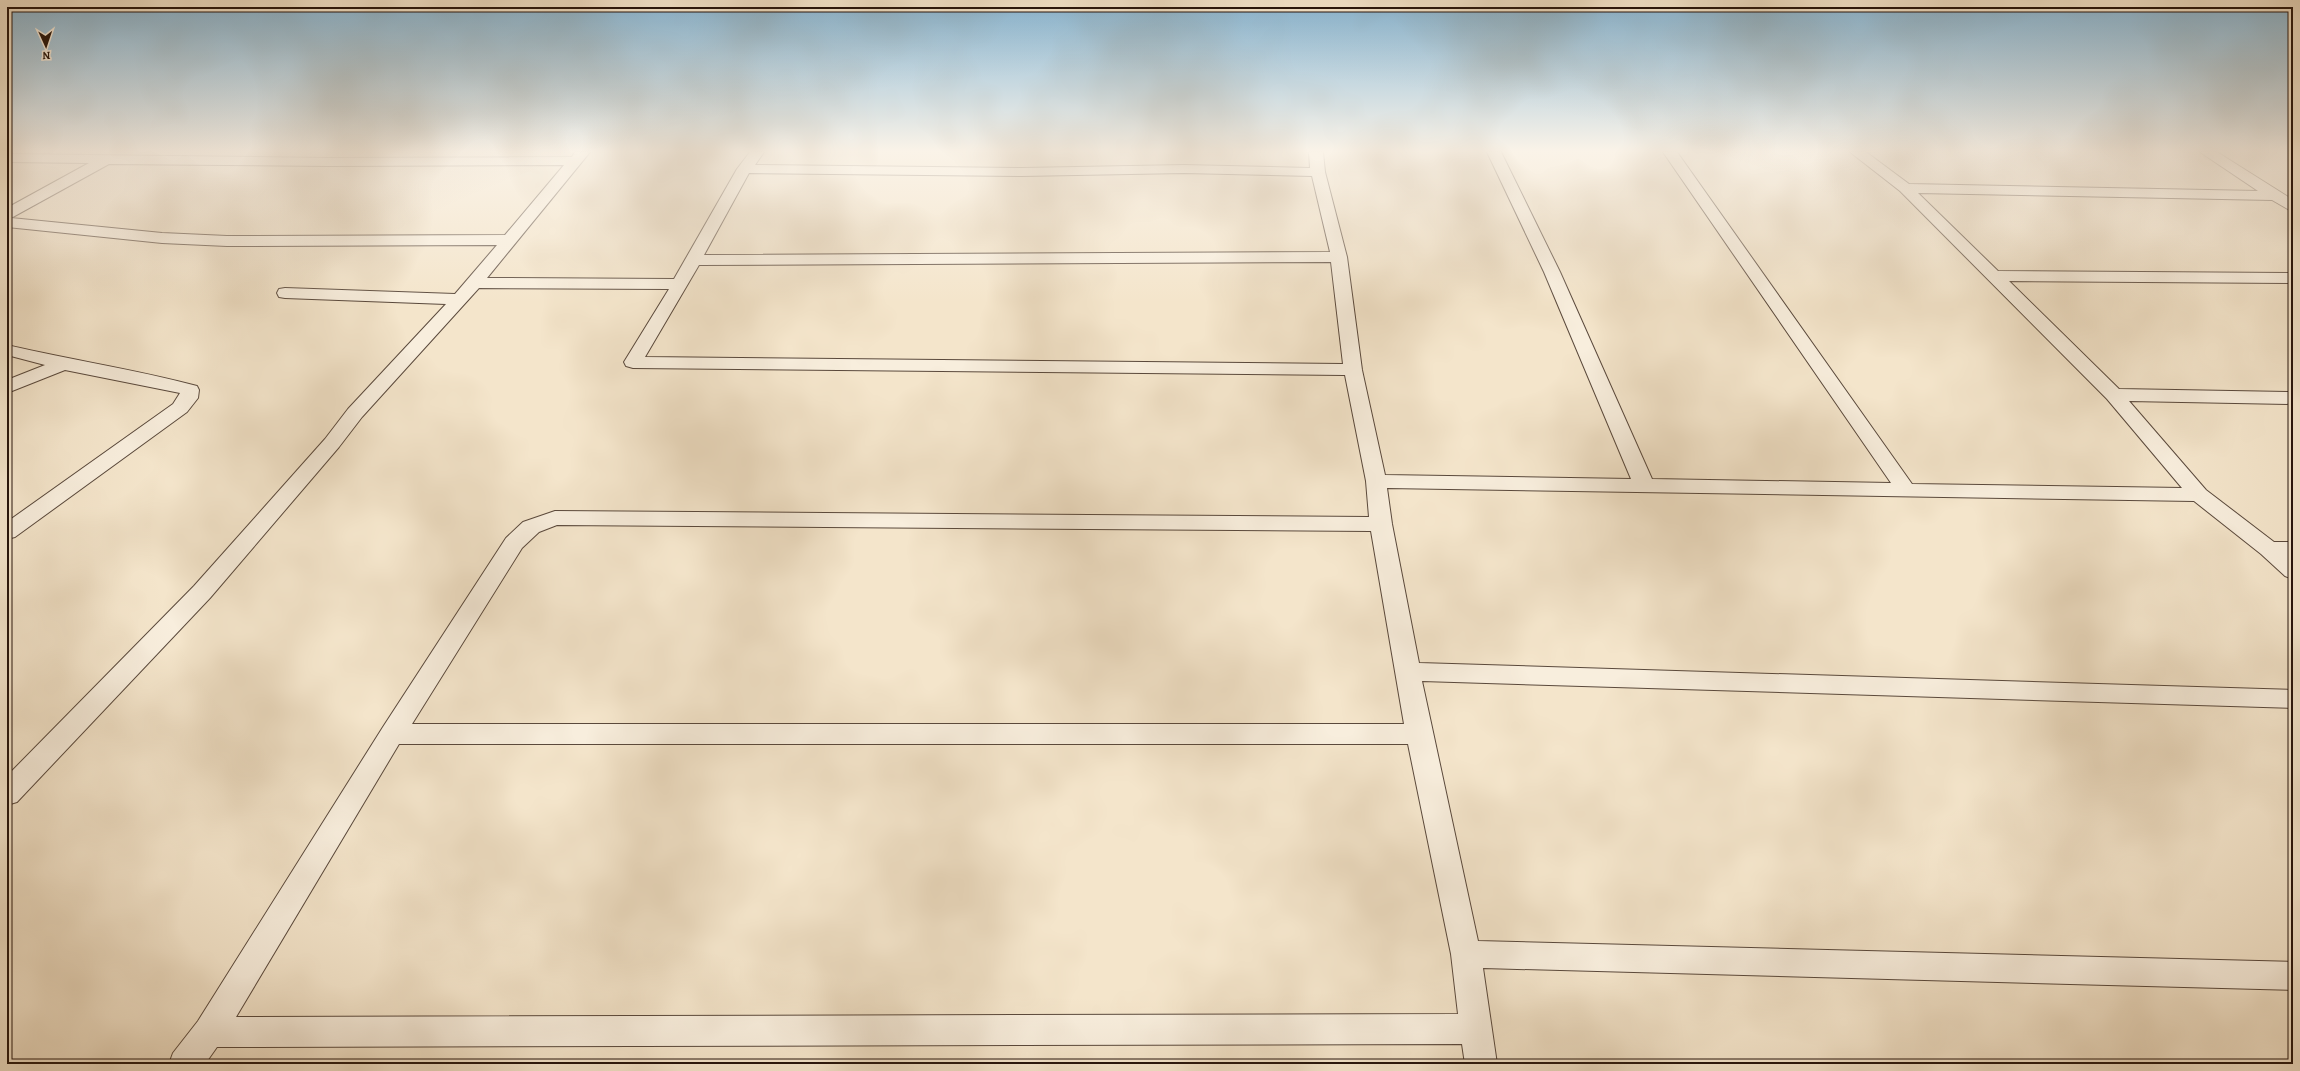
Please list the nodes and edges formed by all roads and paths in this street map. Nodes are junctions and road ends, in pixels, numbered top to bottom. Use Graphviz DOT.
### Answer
graph roads {
  1 [pos="29,202"];
  2 [pos="542,202"];
  3 [pos="726,202"];
  4 [pos="1325,202"];
  5 [pos="1518,202"];
  6 [pos="1705,202"];
  7 [pos="1919,202"];
  8 [pos="7,214"];
  9 [pos="7,222"];
  10 [pos="510,240"];
  11 [pos="1339,257"];
  12 [pos="693,260"];
  13 [pos="1994,276"];
  14 [pos="2293,278"];
  15 [pos="474,283"];
  16 [pos="680,284"];
  17 [pos="285,293"];
  18 [pos="460,299"];
  19 [pos="7,350"];
  20 [pos="62,364"];
  21 [pos="1353,370"];
  22 [pos="7,388"];
  23 [pos="2114,395"];
  24 [pos="2293,398"];
  25 [pos="1376,481"];
  26 [pos="1644,485"];
  27 [pos="1906,490"];
  28 [pos="2199,495"];
  29 [pos="1381,524"];
  30 [pos="7,532"];
  31 [pos="2269,549"];
  32 [pos="2293,549"];
  33 [pos="2293,571"];
  34 [pos="1409,672"];
  35 [pos="2293,699"];
  36 [pos="392,734"];
  37 [pos="1419,734"];
  38 [pos="7,794"];
  39 [pos="1466,954"];
  40 [pos="2293,976"];
  41 [pos="1475,1029"];
  42 [pos="209,1032"];
  43 [pos="185,1064"];
  44 [pos="1481,1064"];
  1 -- 8 [label="street"];
  2 -- 10 [label="street"];
  3 -- 12 [label="street"];
  4 -- 11 [label="street"];
  5 -- 26 [label="street"];
  6 -- 27 [label="street"];
  7 -- 13 [label="street"];
  9 -- 10 [label="street"];
  10 -- 15 [label="street"];
  11 -- 12 [label="street"];
  11 -- 21 [label="street"];
  12 -- 16 [label="street"];
  13 -- 14 [label="street"];
  13 -- 23 [label="street"];
  15 -- 16 [label="street"];
  15 -- 18 [label="street"];
  16 -- 21 [label="street"];
  17 -- 18 [label="street"];
  18 -- 38 [label="street"];
  19 -- 20 [label="street"];
  20 -- 22 [label="street"];
  20 -- 30 [label="street"];
  21 -- 25 [label="street"];
  23 -- 24 [label="street"];
  23 -- 28 [label="street"];
  25 -- 26 [label="street"];
  25 -- 29 [label="street"];
  26 -- 27 [label="street"];
  27 -- 28 [label="street"];
  28 -- 31 [label="street"];
  29 -- 34 [label="street"];
  29 -- 36 [label="street"];
  31 -- 32 [label="street"];
  31 -- 33 [label="street"];
  34 -- 35 [label="street"];
  34 -- 37 [label="street"];
  36 -- 37 [label="street"];
  36 -- 42 [label="street"];
  37 -- 39 [label="street"];
  39 -- 40 [label="street"];
  39 -- 41 [label="street"];
  41 -- 42 [label="street"];
  41 -- 44 [label="street"];
  42 -- 43 [label="street"];
}
